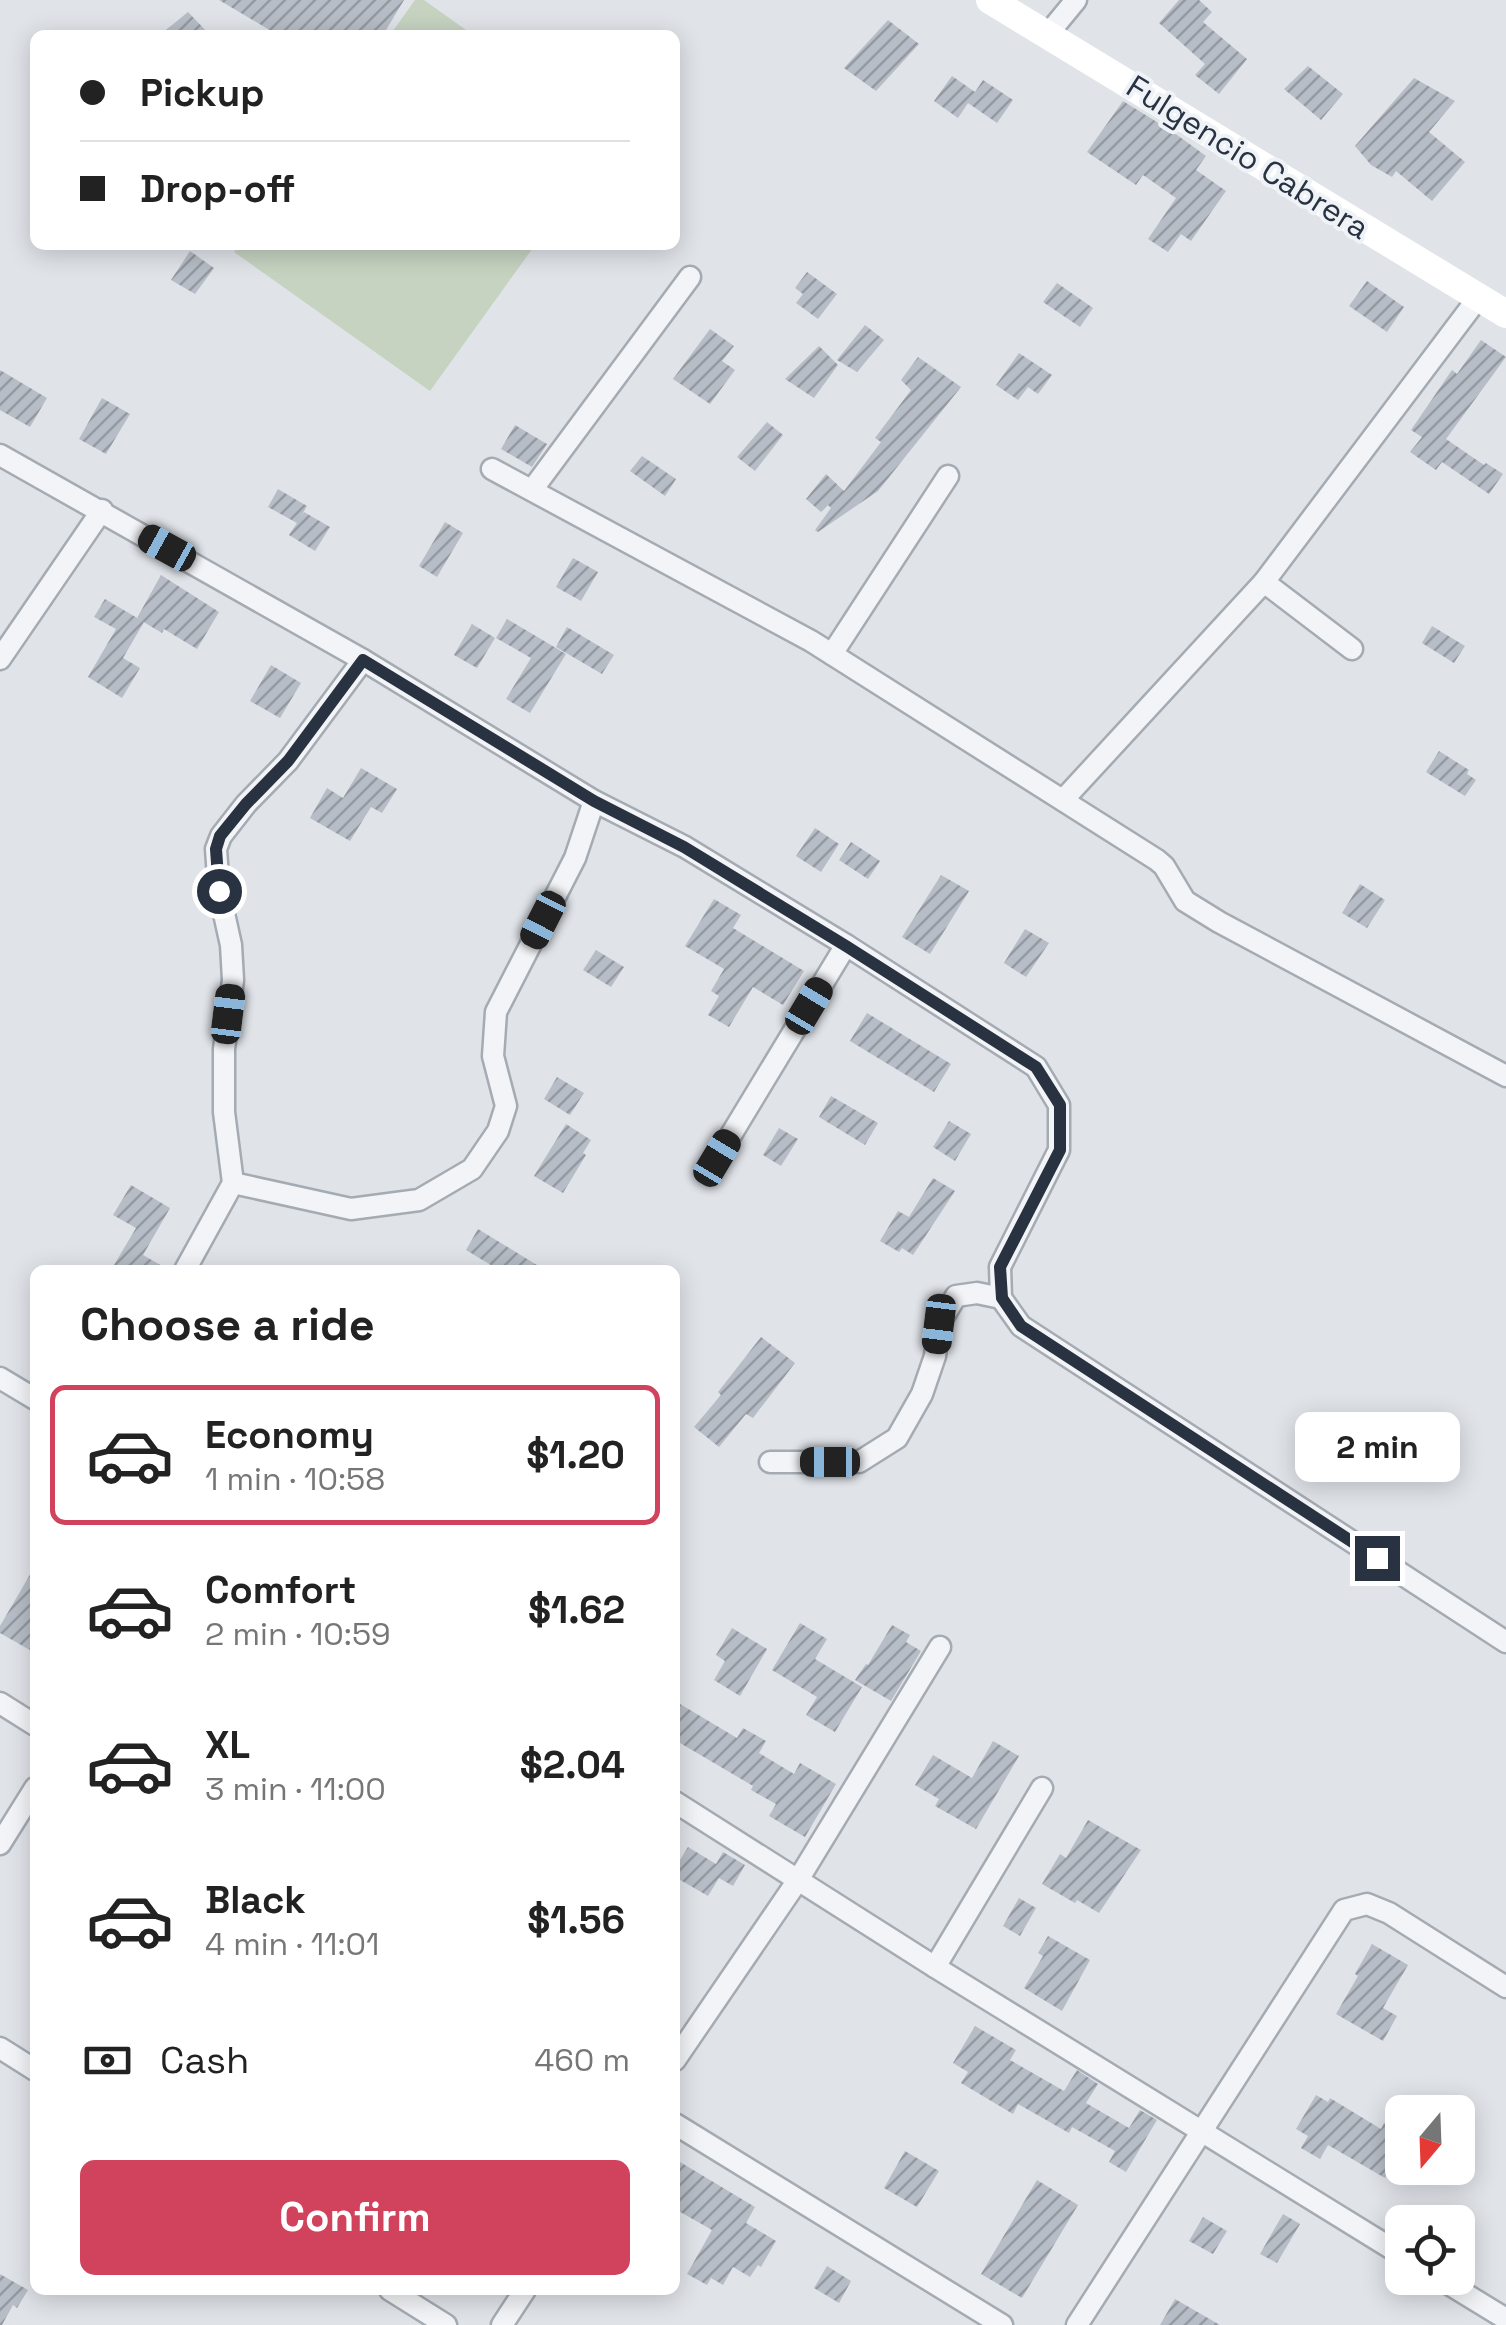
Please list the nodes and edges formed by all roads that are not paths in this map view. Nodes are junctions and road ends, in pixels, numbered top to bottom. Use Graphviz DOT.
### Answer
graph roads {
  1 [pos="990,0"];
  2 [pos="1076,0"];
  3 [pos="1048,34"];
  4 [pos="690,276"];
  5 [pos="1478,298"];
  6 [pos="1506,314"];
  7 [pos="0,455"];
  8 [pos="492,469"];
  9 [pos="948,476"];
  10 [pos="532,490"];
  11 [pos="102,510"];
  12 [pos="1264,582"];
  13 [pos="1352,649"];
  14 [pos="832,654"];
  15 [pos="0,659"];
  16 [pos="363,660"];
  17 [pos="1062,800"];
  18 [pos="594,801"];
  19 [pos="846,946"];
  20 [pos="1506,1076"];
  21 [pos="717,1158"];
  22 [pos="233,1182"];
  23 [pos="188,1265"];
  24 [pos="1002,1298"];
  25 [pos="0,1378"];
  26 [pos="30,1395"];
  27 [pos="770,1462"];
  28 [pos="1506,1642"];
  29 [pos="940,1648"];
  30 [pos="0,1704"];
  31 [pos="30,1723"];
  32 [pos="1042,1788"];
  33 [pos="30,1796"];
  34 [pos="680,1805"];
  35 [pos="0,1844"];
  36 [pos="798,1880"];
  37 [pos="935,1966"];
  38 [pos="1506,1987"];
  39 [pos="0,2048"];
  40 [pos="680,2053"];
  41 [pos="30,2067"];
  42 [pos="680,2127"];
  43 [pos="1203,2131"];
  44 [pos="1385,2244"];
  45 [pos="398,2295"];
  46 [pos="522,2295"];
  47 [pos="1467,2295"];
  48 [pos="1506,2319"];
  49 [pos="446,2325"];
  50 [pos="502,2325"];
  51 [pos="1002,2325"];
  52 [pos="1078,2325"];
  1 -- 3 [label="main road, Fulgencio Cabrera"];
  2 -- 3 [label="street"];
  3 -- 5 [label="main road, Fulgencio Cabrera"];
  4 -- 10 [label="street"];
  5 -- 6 [label="main road, Fulgencio Cabrera"];
  5 -- 12 [label="street"];
  7 -- 11 [label="street"];
  8 -- 10 [label="street"];
  9 -- 14 [label="street"];
  10 -- 14 [label="street"];
  11 -- 15 [label="street"];
  11 -- 16 [label="street"];
  12 -- 13 [label="street"];
  12 -- 17 [label="street"];
  14 -- 17 [label="street"];
  16 -- 18 [label="street"];
  16 -- 22 [label="street"];
  17 -- 20 [label="street"];
  18 -- 19 [label="street"];
  18 -- 22 [label="street"];
  19 -- 21 [label="street"];
  19 -- 24 [label="street"];
  22 -- 23 [label="street"];
  24 -- 27 [label="street"];
  24 -- 28 [label="street"];
  25 -- 26 [label="street"];
  29 -- 36 [label="street"];
  30 -- 31 [label="street"];
  32 -- 37 [label="street"];
  33 -- 35 [label="street"];
  34 -- 36 [label="street"];
  36 -- 37 [label="street"];
  36 -- 40 [label="street"];
  37 -- 43 [label="street"];
  38 -- 43 [label="street"];
  39 -- 41 [label="street"];
  42 -- 51 [label="street"];
  43 -- 44 [label="street"];
  43 -- 52 [label="street"];
  45 -- 49 [label="street"];
  46 -- 50 [label="street"];
  47 -- 48 [label="street"];
}
